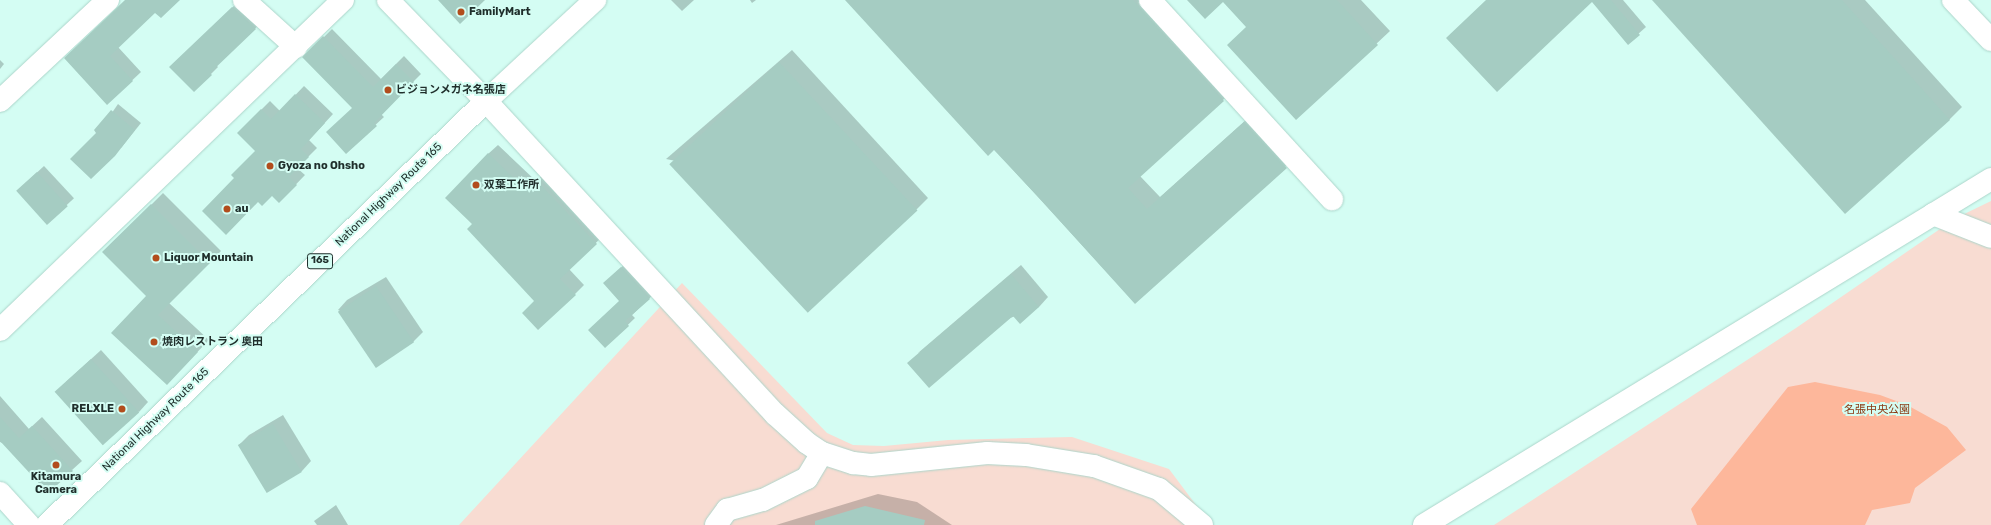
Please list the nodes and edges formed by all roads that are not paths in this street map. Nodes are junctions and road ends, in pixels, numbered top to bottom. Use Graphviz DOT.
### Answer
graph roads {
  1 [pos="108,0"];
  2 [pos="244,0"];
  3 [pos="343,0"];
  4 [pos="388,0"];
  5 [pos="596,0"];
  6 [pos="1150,0"];
  7 [pos="1953,0"];
  8 [pos="1991,40"];
  9 [pos="296,47"];
  10 [pos="0,101"];
  11 [pos="486,101"];
  12 [pos="1991,179"];
  13 [pos="1332,199"];
  14 [pos="1933,214"];
  15 [pos="1991,237"];
  16 [pos="0,330"];
  17 [pos="822,453"];
  18 [pos="0,493"];
  19 [pos="30,525"];
  20 [pos="47,525"];
  21 [pos="716,525"];
  22 [pos="1202,525"];
  23 [pos="1424,525"];
  1 -- 10 [label="main road"];
  2 -- 9 [label="main road"];
  3 -- 9 [label="main road"];
  4 -- 11 [label="main road"];
  5 -- 11 [label="main road, National Highway Route 165 / 165"];
  6 -- 13 [label="main road"];
  7 -- 8 [label="main road"];
  9 -- 16 [label="main road"];
  11 -- 17 [label="main road"];
  11 -- 20 [label="main road, National Highway Route 165 / 165"];
  12 -- 14 [label="main road"];
  14 -- 15 [label="main road"];
  14 -- 23 [label="main road"];
  17 -- 21 [label="main road"];
  17 -- 22 [label="main road"];
  18 -- 19 [label="main road"];
}
